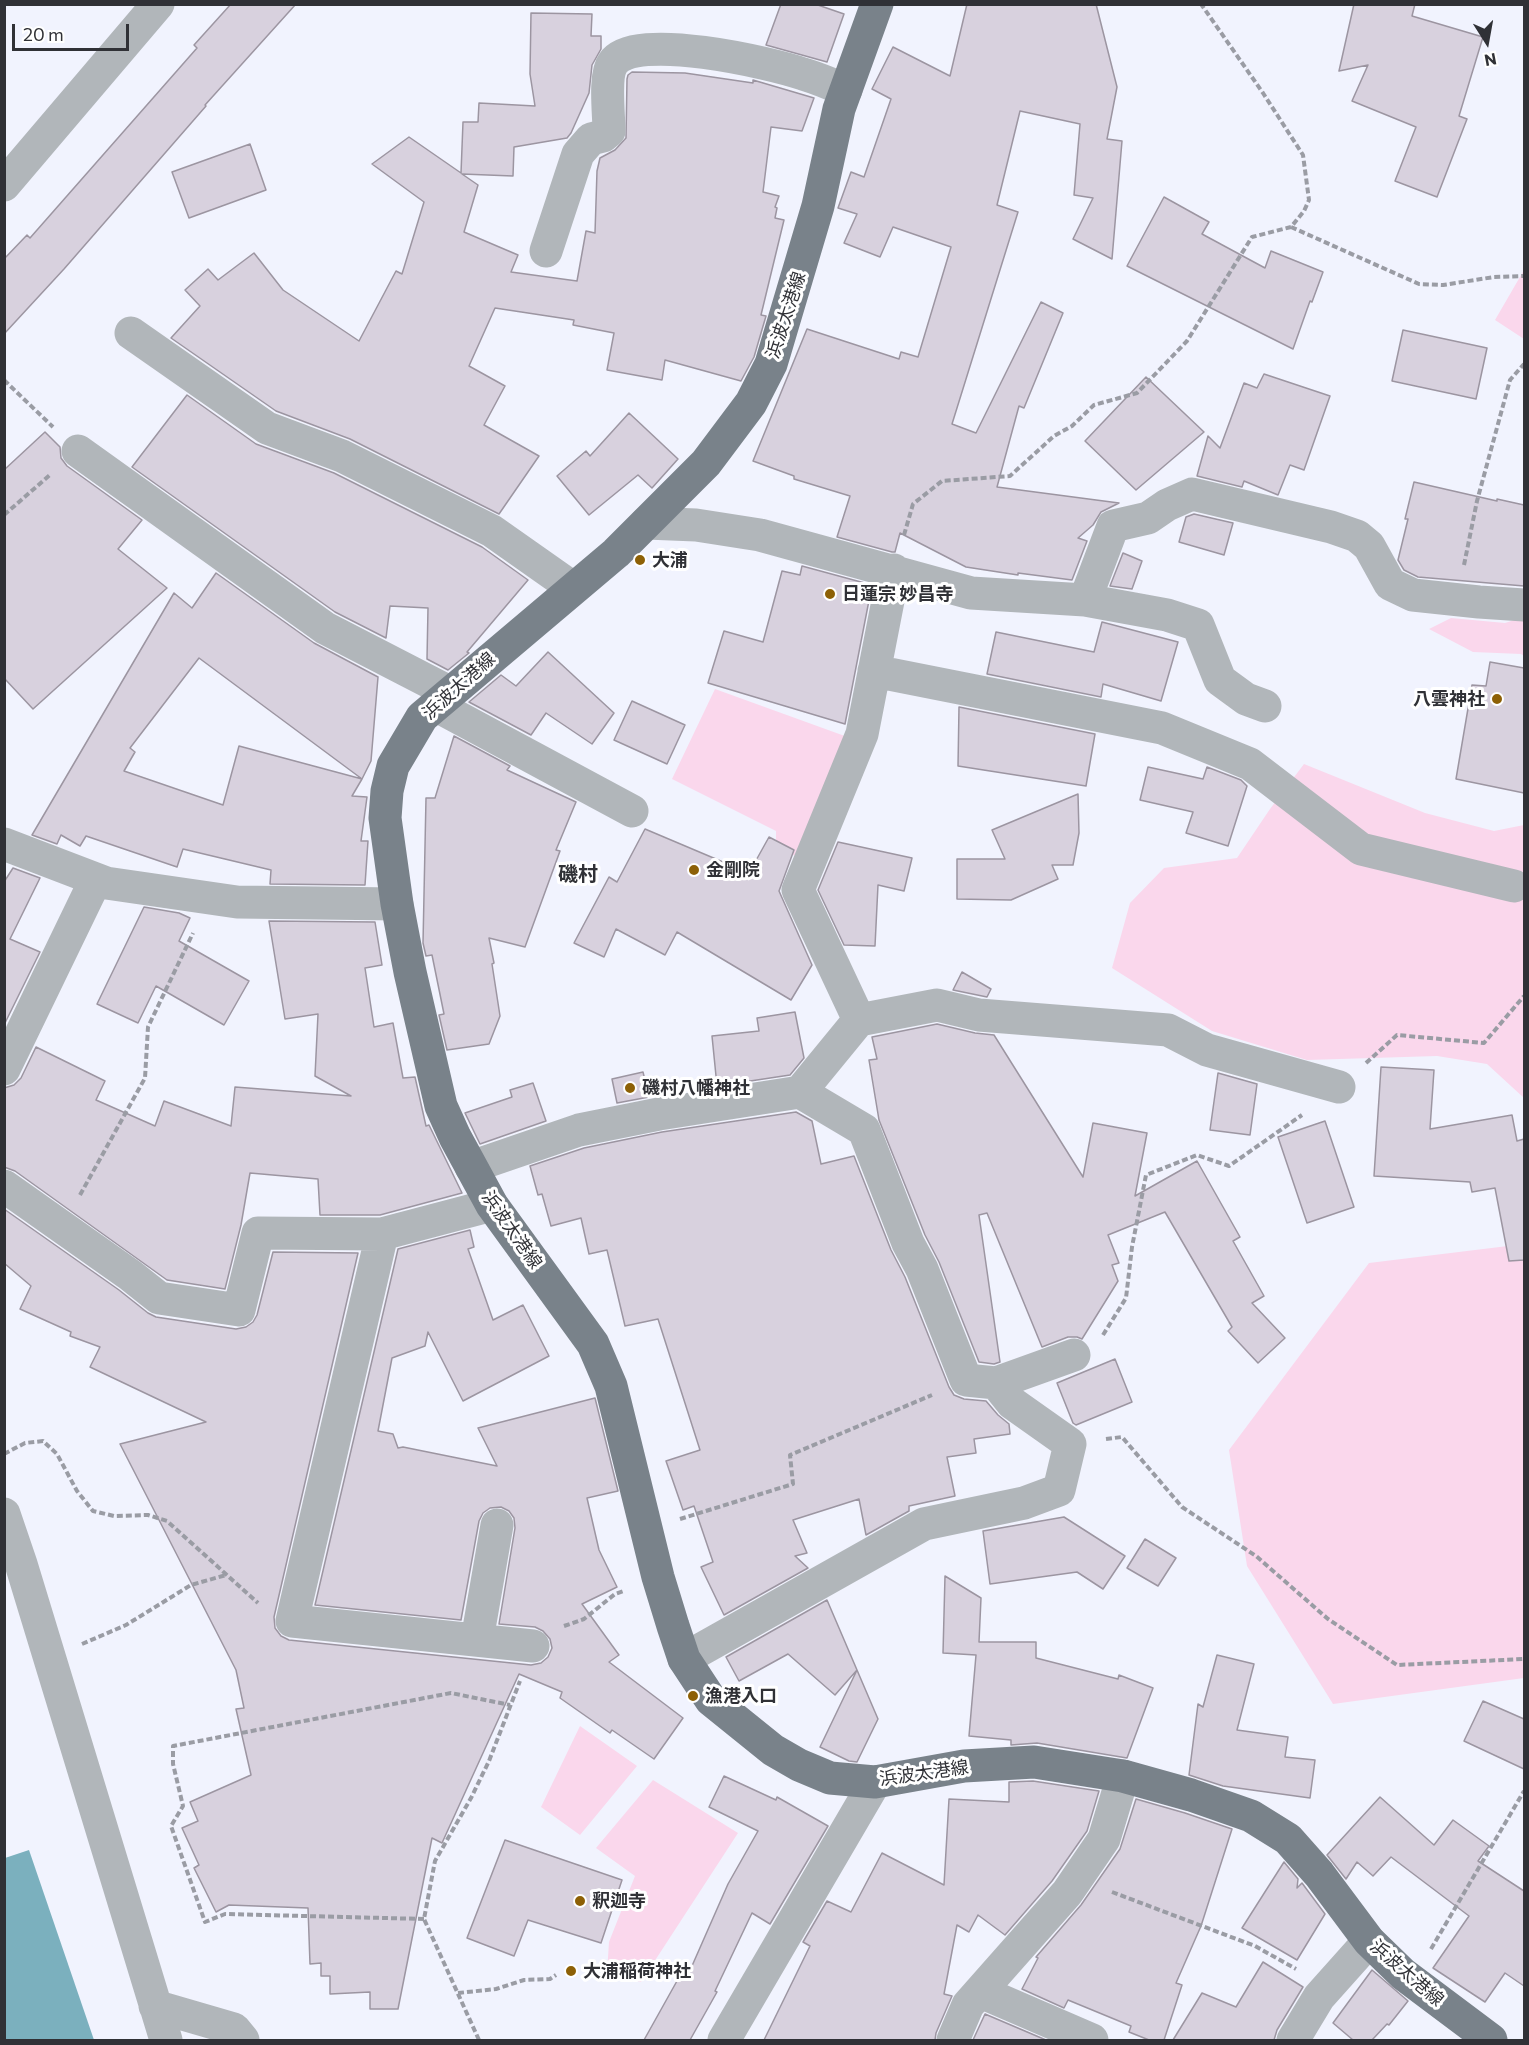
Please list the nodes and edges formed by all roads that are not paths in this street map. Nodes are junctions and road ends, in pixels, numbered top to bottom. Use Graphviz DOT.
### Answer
graph roads {
  1 [pos="158,4"];
  2 [pos="877,4"];
  3 [pos="846,90"];
  4 [pos="4,185"];
  5 [pos="546,251"];
  6 [pos="131,333"];
  7 [pos="78,451"];
  8 [pos="646,523"];
  9 [pos="894,570"];
  10 [pos="573,588"];
  11 [pos="1085,600"];
  12 [pos="1524,605"];
  13 [pos="874,671"];
  14 [pos="442,698"];
  15 [pos="1265,706"];
  16 [pos="632,811"];
  17 [pos="4,844"];
  18 [pos="96,879"];
  19 [pos="1514,886"];
  20 [pos="397,904"];
  21 [pos="859,1020"];
  22 [pos="4,1069"];
  23 [pos="1339,1087"];
  24 [pos="800,1092"];
  25 [pos="471,1167"];
  26 [pos="4,1186"];
  27 [pos="492,1205"];
  28 [pos="382,1234"];
  29 [pos="1074,1355"];
  30 [pos="981,1382"];
  31 [pos="4,1514"];
  32 [pos="497,1525"];
  33 [pos="477,1640"];
  34 [pos="533,1646"];
  35 [pos="684,1659"];
  36 [pos="1123,1776"];
  37 [pos="875,1782"];
  38 [pos="1369,1941"];
  39 [pos="981,1992"];
  40 [pos="155,2006"];
  41 [pos="166,2040"];
  42 [pos="243,2040"];
  43 [pos="724,2040"];
  44 [pos="954,2040"];
  45 [pos="1092,2040"];
  46 [pos="1293,2040"];
  47 [pos="1491,2040"];
  1 -- 4 [label="street"];
  2 -- 3 [label="main road, 浜波太港線"];
  3 -- 5 [label="street"];
  3 -- 8 [label="main road, 浜波太港線"];
  6 -- 10 [label="street"];
  7 -- 14 [label="street"];
  8 -- 9 [label="street"];
  8 -- 10 [label="main road, 浜波太港線"];
  9 -- 11 [label="street"];
  9 -- 13 [label="street"];
  10 -- 14 [label="main road, 浜波太港線"];
  11 -- 12 [label="street"];
  11 -- 15 [label="street"];
  13 -- 19 [label="street"];
  13 -- 21 [label="street"];
  14 -- 16 [label="street"];
  14 -- 20 [label="main road, 浜波太港線"];
  17 -- 18 [label="street"];
  18 -- 20 [label="street"];
  18 -- 22 [label="street"];
  20 -- 25 [label="main road, 浜波太港線"];
  21 -- 23 [label="street"];
  21 -- 24 [label="street"];
  24 -- 25 [label="street"];
  24 -- 30 [label="street"];
  25 -- 27 [label="main road, 浜波太港線"];
  26 -- 28 [label="street"];
  27 -- 28 [label="street"];
  27 -- 35 [label="main road, 浜波太港線"];
  28 -- 33 [label="street"];
  29 -- 30 [label="street"];
  30 -- 35 [label="street"];
  31 -- 40 [label="street"];
  32 -- 33 [label="street"];
  33 -- 34 [label="street"];
  35 -- 37 [label="main road, 浜波太港線"];
  36 -- 37 [label="main road, 浜波太港線"];
  36 -- 38 [label="main road, 浜波太港線"];
  36 -- 39 [label="street"];
  37 -- 43 [label="street"];
  38 -- 46 [label="street"];
  38 -- 47 [label="main road, 浜波太港線"];
  39 -- 44 [label="street"];
  39 -- 45 [label="street"];
  40 -- 41 [label="street"];
  40 -- 42 [label="street"];
}
